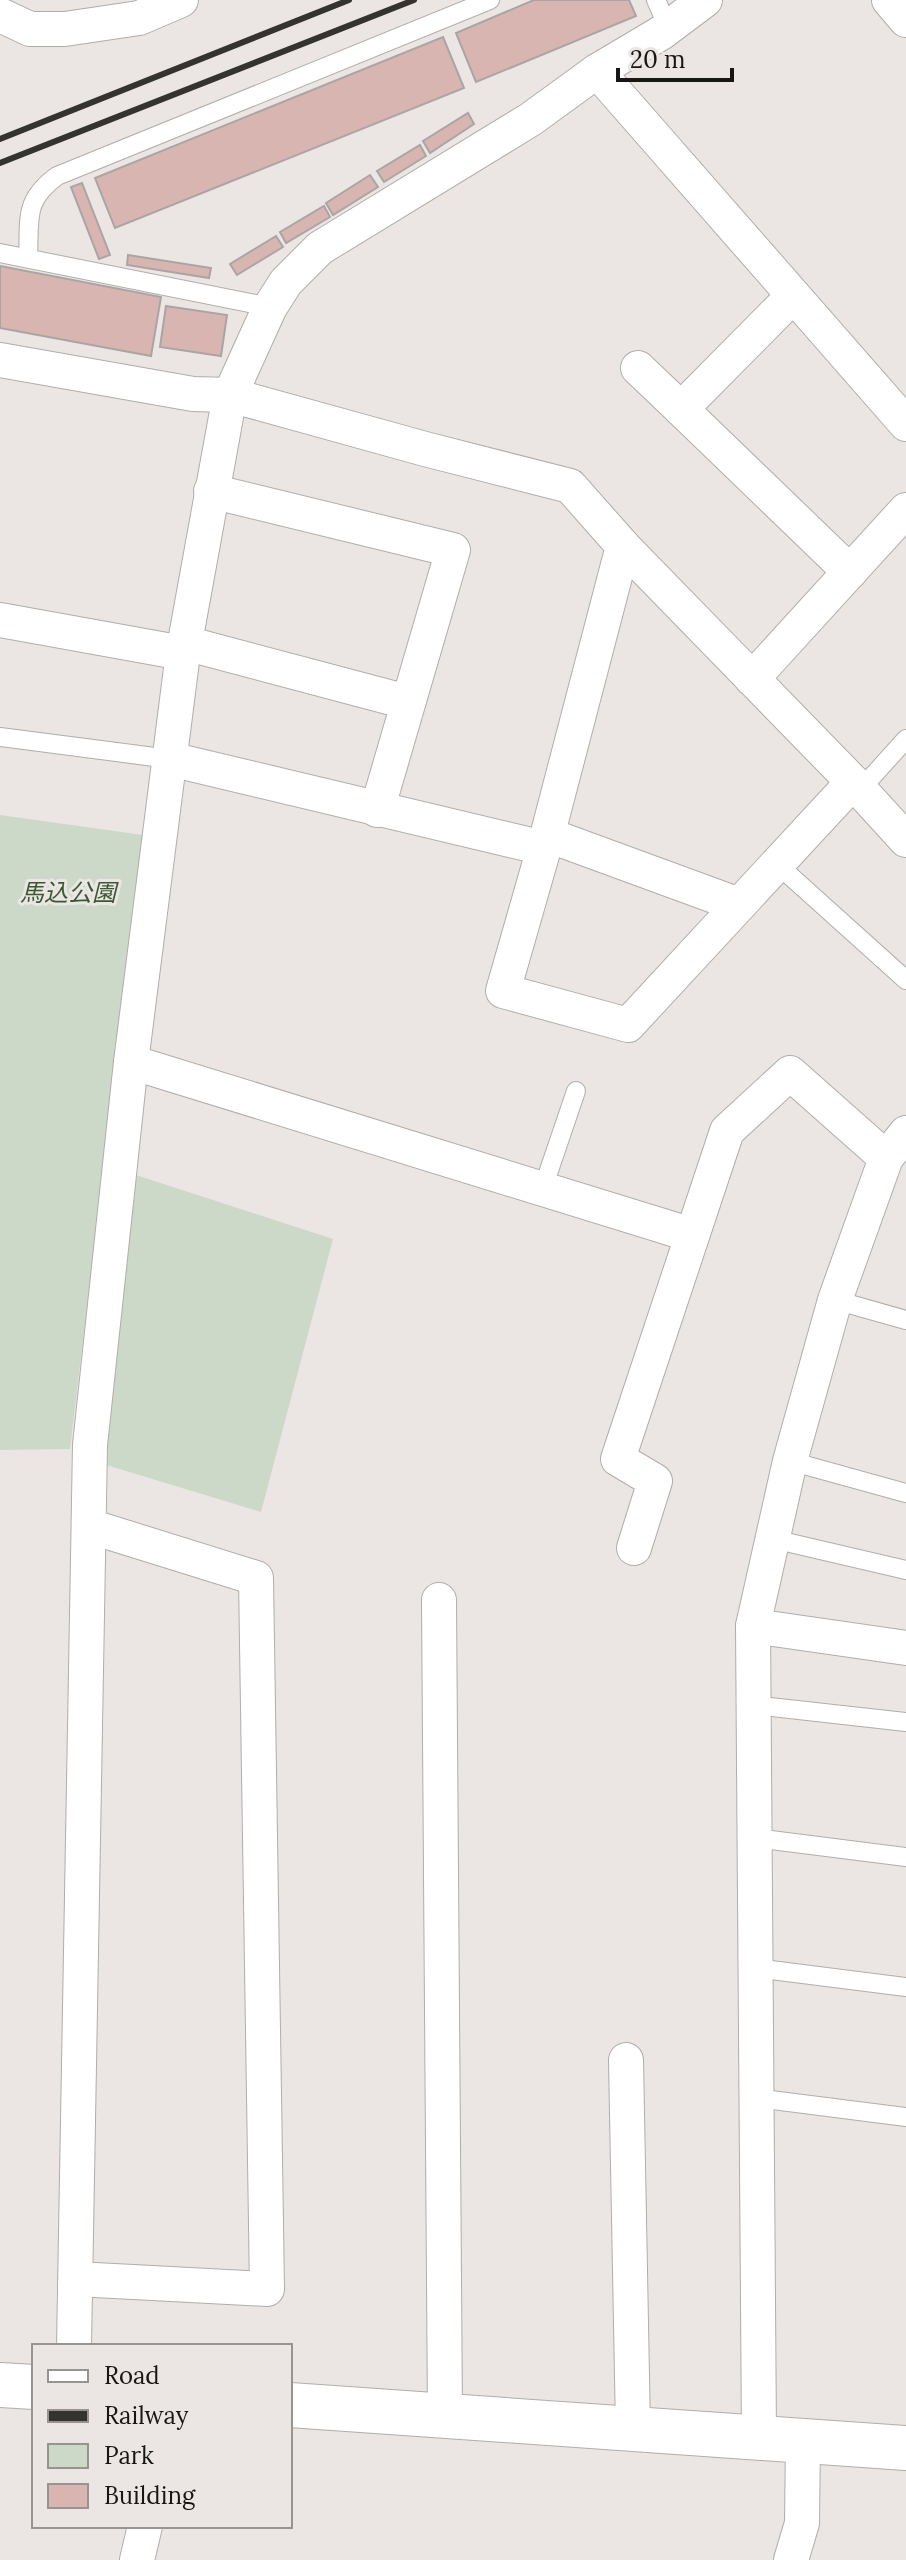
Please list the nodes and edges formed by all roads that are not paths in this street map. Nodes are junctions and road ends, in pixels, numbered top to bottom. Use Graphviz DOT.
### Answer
graph roads {
  1 [pos="181,0"];
  2 [pos="490,0"];
  3 [pos="705,0"];
  4 [pos="889,0"];
  5 [pos="662,14"];
  6 [pos="0,15"];
  7 [pos="906,20"];
  8 [pos="597,71"];
  9 [pos="0,253"];
  10 [pos="28,258"];
  11 [pos="793,296"];
  12 [pos="270,307"];
  13 [pos="0,360"];
  14 [pos="638,368"];
  15 [pos="230,395"];
  16 [pos="681,409"];
  17 [pos="906,424"];
  18 [pos="211,491"];
  19 [pos="906,510"];
  20 [pos="623,546"];
  21 [pos="850,572"];
  22 [pos="0,620"];
  23 [pos="184,648"];
  24 [pos="752,679"];
  25 [pos="407,702"];
  26 [pos="0,737"];
  27 [pos="906,739"];
  28 [pos="170,759"];
  29 [pos="856,786"];
  30 [pos="377,810"];
  31 [pos="906,840"];
  32 [pos="546,841"];
  33 [pos="777,864"];
  34 [pos="739,905"];
  35 [pos="906,980"];
  36 [pos="131,1062"];
  37 [pos="576,1091"];
  38 [pos="896,1145"];
  39 [pos="542,1191"];
  40 [pos="692,1235"];
  41 [pos="835,1300"];
  42 [pos="906,1320"];
  43 [pos="790,1461"];
  44 [pos="906,1493"];
  45 [pos="89,1526"];
  46 [pos="773,1539"];
  47 [pos="634,1548"];
  48 [pos="906,1570"];
  49 [pos="439,1600"];
  50 [pos="753,1626"];
  51 [pos="906,1648"];
  52 [pos="753,1705"];
  53 [pos="906,1722"];
  54 [pos="755,1838"];
  55 [pos="906,1857"];
  56 [pos="755,1968"];
  57 [pos="906,1987"];
  58 [pos="626,2060"];
  59 [pos="756,2098"];
  60 [pos="906,2117"];
  61 [pos="76,2279"];
  62 [pos="74,2344"];
  63 [pos="0,2385"];
  64 [pos="32,2387"];
  65 [pos="292,2405"];
  66 [pos="445,2416"];
  67 [pos="633,2429"];
  68 [pos="759,2437"];
  69 [pos="803,2440"];
  70 [pos="906,2448"];
  71 [pos="145,2528"];
  72 [pos="137,2560"];
  73 [pos="791,2560"];
  1 -- 6 [label="street"];
  2 -- 10 [label="lane"];
  3 -- 5 [label="street"];
  4 -- 7 [label="street"];
  5 -- 8 [label="street"];
  8 -- 11 [label="street"];
  8 -- 12 [label="street"];
  9 -- 10 [label="lane"];
  10 -- 12 [label="lane"];
  11 -- 16 [label="street"];
  11 -- 17 [label="street"];
  12 -- 15 [label="street"];
  13 -- 15 [label="street"];
  14 -- 16 [label="street"];
  15 -- 18 [label="street"];
  15 -- 20 [label="street"];
  16 -- 21 [label="street"];
  18 -- 23 [label="street"];
  18 -- 25 [label="street"];
  19 -- 21 [label="street"];
  20 -- 24 [label="street"];
  20 -- 32 [label="street"];
  21 -- 24 [label="street"];
  22 -- 23 [label="street"];
  23 -- 25 [label="street"];
  23 -- 28 [label="street"];
  24 -- 29 [label="street"];
  25 -- 30 [label="street"];
  26 -- 28 [label="lane"];
  27 -- 29 [label="lane"];
  28 -- 30 [label="street"];
  28 -- 36 [label="street"];
  29 -- 31 [label="street"];
  29 -- 33 [label="street"];
  30 -- 32 [label="street"];
  32 -- 34 [label="street"];
  32 -- 34 [label="street"];
  33 -- 34 [label="street"];
  33 -- 35 [label="lane"];
  36 -- 39 [label="street"];
  36 -- 45 [label="street"];
  37 -- 39 [label="lane"];
  38 -- 40 [label="street"];
  38 -- 41 [label="street"];
  39 -- 40 [label="street"];
  40 -- 47 [label="street"];
  41 -- 42 [label="lane"];
  41 -- 43 [label="street"];
  43 -- 44 [label="lane"];
  43 -- 46 [label="street"];
  45 -- 61 [label="street"];
  45 -- 61 [label="street"];
  46 -- 48 [label="lane"];
  46 -- 50 [label="street"];
  49 -- 66 [label="street"];
  50 -- 51 [label="street"];
  50 -- 52 [label="street"];
  52 -- 53 [label="lane"];
  52 -- 54 [label="street"];
  54 -- 55 [label="lane"];
  54 -- 56 [label="street"];
  56 -- 57 [label="lane"];
  56 -- 59 [label="street"];
  58 -- 67 [label="street"];
  59 -- 60 [label="lane"];
  59 -- 68 [label="street"];
  61 -- 62 [label="street"];
  63 -- 64 [label="street"];
  65 -- 66 [label="street"];
  66 -- 67 [label="street"];
  67 -- 68 [label="street"];
  68 -- 69 [label="street"];
  69 -- 70 [label="street"];
  69 -- 73 [label="street"];
  71 -- 72 [label="street"];
}
